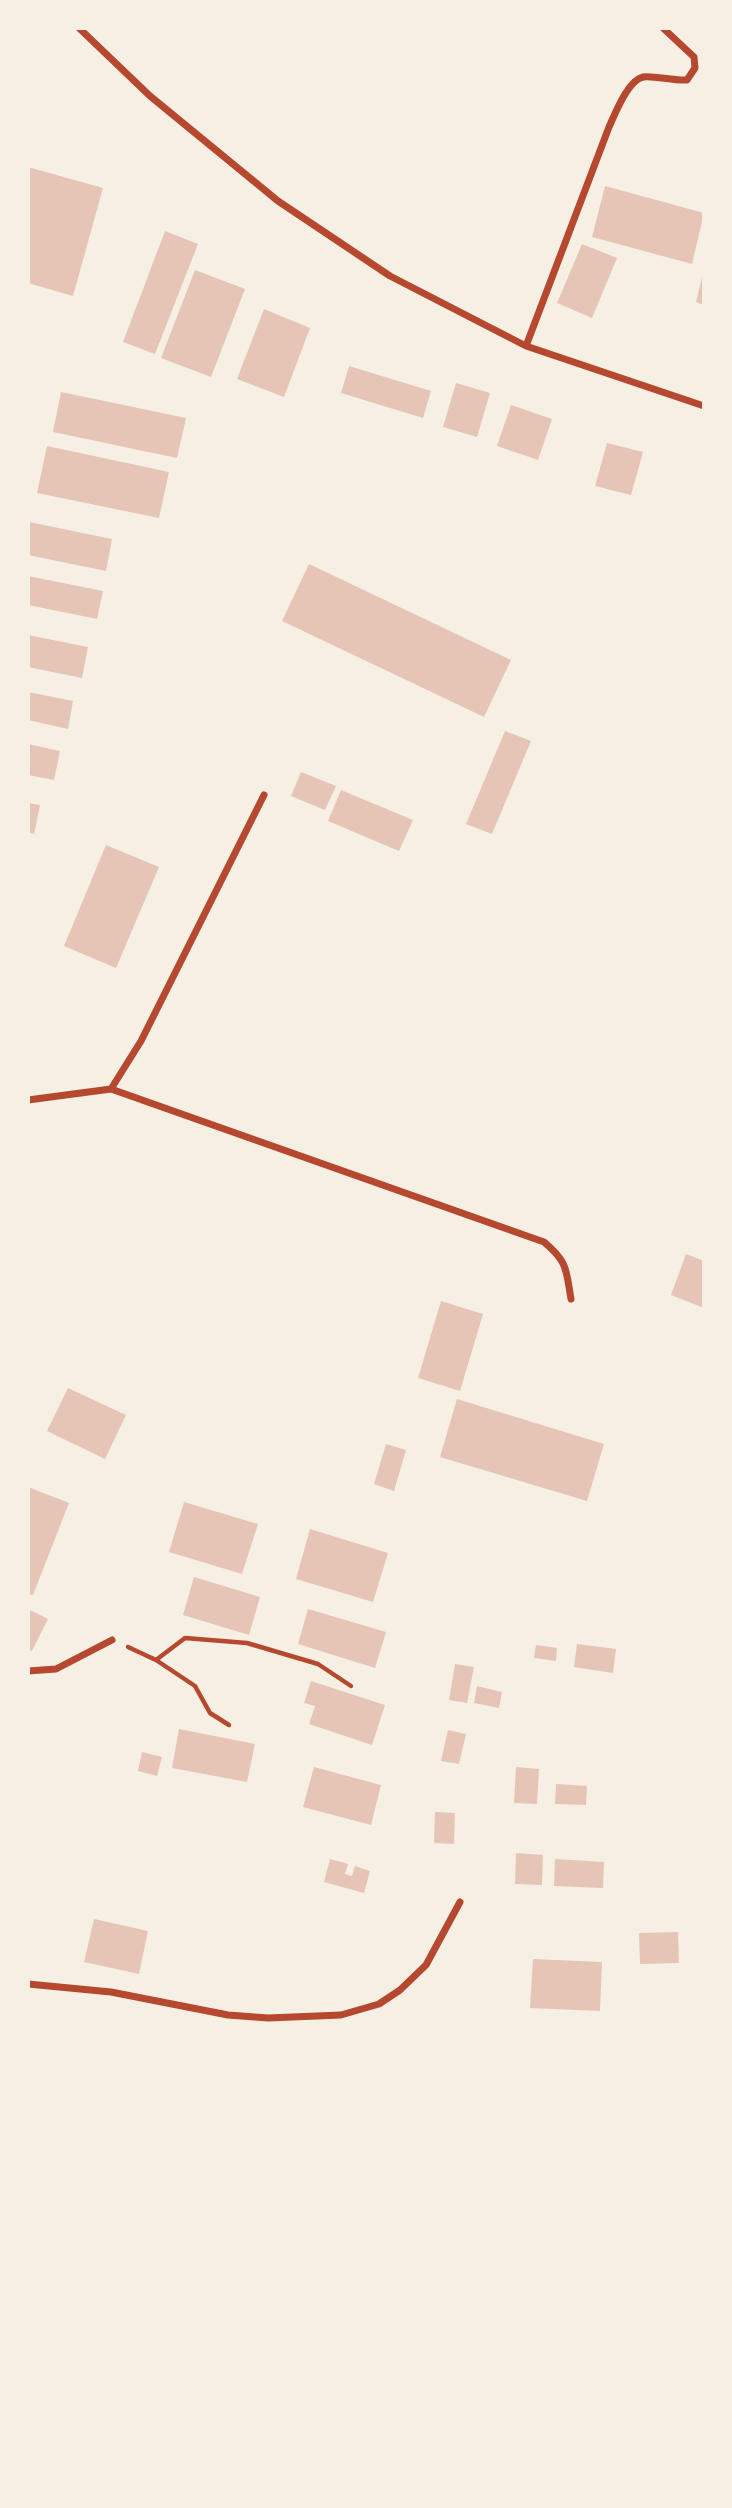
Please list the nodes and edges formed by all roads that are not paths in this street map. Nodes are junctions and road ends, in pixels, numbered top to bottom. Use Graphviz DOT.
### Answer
graph roads {
  1 [pos="79,28"];
  2 [pos="663,28"];
  3 [pos="526,346"];
  4 [pos="704,406"];
  5 [pos="264,795"];
  6 [pos="111,1089"];
  7 [pos="28,1100"];
  8 [pos="571,1299"];
  9 [pos="112,1640"];
  10 [pos="28,1671"];
  11 [pos="460,1902"];
  12 [pos="28,1984"];
  1 -- 3 [label="street"];
  2 -- 3 [label="street"];
  3 -- 4 [label="street"];
  5 -- 6 [label="street"];
  6 -- 7 [label="street"];
  6 -- 8 [label="street"];
  9 -- 10 [label="street"];
  11 -- 12 [label="street"];
}
